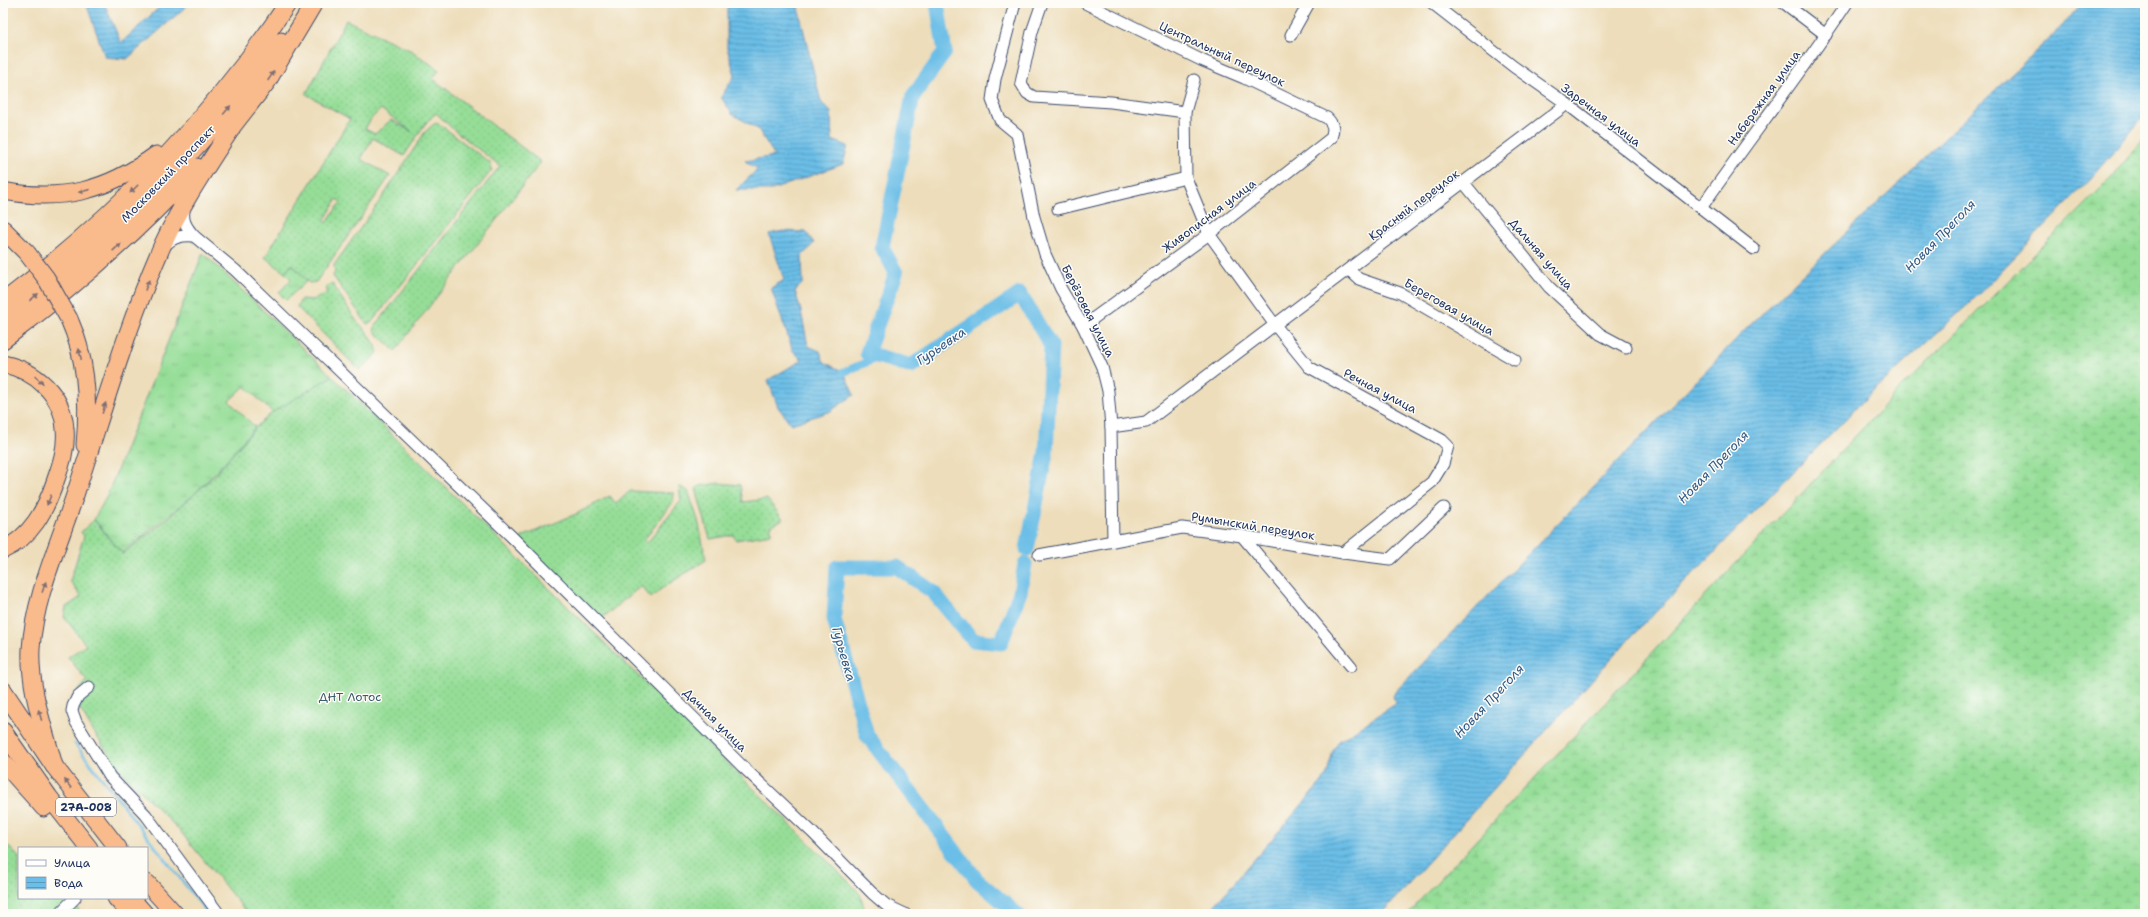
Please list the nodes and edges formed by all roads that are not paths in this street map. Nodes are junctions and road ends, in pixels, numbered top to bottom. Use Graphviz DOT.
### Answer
graph roads {
  1 [pos="288,3"];
  2 [pos="308,3"];
  3 [pos="314,3"];
  4 [pos="1015,3"];
  5 [pos="1042,3"];
  6 [pos="1085,3"];
  7 [pos="1309,3"];
  8 [pos="1432,3"];
  9 [pos="1784,3"];
  10 [pos="1847,3"];
  11 [pos="1291,35"];
  12 [pos="1826,35"];
  13 [pos="1194,80"];
  14 [pos="1567,104"];
  15 [pos="1185,112"];
  16 [pos="1327,118"];
  17 [pos="199,119"];
  18 [pos="231,129"];
  19 [pos="1186,178"];
  20 [pos="1464,183"];
  21 [pos="3,191"];
  22 [pos="189,195"];
  23 [pos="1701,208"];
  24 [pos="1058,209"];
  25 [pos="3,229"];
  26 [pos="1209,234"];
  27 [pos="194,236"];
  28 [pos="1754,248"];
  29 [pos="159,254"];
  30 [pos="1349,270"];
  31 [pos="3,302"];
  32 [pos="3,321"];
  33 [pos="1275,325"];
  34 [pos="1083,326"];
  35 [pos="3,340"];
  36 [pos="1626,348"];
  37 [pos="1515,360"];
  38 [pos="3,364"];
  39 [pos="1111,427"];
  40 [pos="83,472"];
  41 [pos="1444,508"];
  42 [pos="1242,536"];
  43 [pos="1113,541"];
  44 [pos="3,550"];
  45 [pos="1343,553"];
  46 [pos="1039,555"];
  47 [pos="1351,666"];
  48 [pos="88,687"];
  49 [pos="3,690"];
  50 [pos="3,731"];
  51 [pos="3,752"];
  52 [pos="3,762"];
  53 [pos="54,766"];
  54 [pos="26,786"];
  55 [pos="74,847"];
  56 [pos="88,847"];
  57 [pos="117,847"];
  58 [pos="148,884"];
  59 [pos="74,899"];
  60 [pos="117,899"];
  61 [pos="132,899"];
  62 [pos="58,914"];
  63 [pos="130,914"];
  64 [pos="145,914"];
  65 [pos="175,914"];
  66 [pos="219,914"];
  67 [pos="905,914"];
  1 -- 17 [label="highway, Московский проспект"];
  32 -- 2 [label="highway, Московский проспект, one-way"];
  18 -- 3 [label="highway, one-way"];
  4 -- 34 [label="street, Берёзовая улица"];
  5 -- 15 [label="street"];
  6 -- 16 [label="street, Центральный переулок"];
  7 -- 11 [label="street"];
  8 -- 14 [label="street, Заречная улица"];
  9 -- 12 [label="street"];
  10 -- 12 [label="street, Набережная улица"];
  12 -- 23 [label="street, Набережная улица"];
  13 -- 15 [label="street"];
  14 -- 20 [label="street, Красный переулок"];
  14 -- 23 [label="street, Заречная улица"];
  15 -- 19 [label="street"];
  16 -- 26 [label="street, Живописная улица"];
  17 -- 21 [label="highway, one-way"];
  17 -- 31 [label="highway, Московский проспект, one-way"];
  18 -- 22 [label="highway"];
  35 -- 18 [label="highway, one-way"];
  19 -- 24 [label="street"];
  19 -- 26 [label="street"];
  20 -- 30 [label="street, Красный переулок"];
  20 -- 36 [label="street, Дальняя улица"];
  22 -- 27 [label="street, Дачная улица"];
  22 -- 29 [label="highway"];
  23 -- 28 [label="street, Заречная улица"];
  40 -- 25 [label="highway, one-way, bridge"];
  26 -- 33 [label="street, Речная улица"];
  26 -- 34 [label="street, Живописная улица"];
  27 -- 29 [label="street"];
  27 -- 67 [label="street, Дачная улица"];
  40 -- 29 [label="highway, one-way"];
  30 -- 33 [label="street, Красный переулок"];
  30 -- 37 [label="street, Береговая улица"];
  33 -- 39 [label="street, Красный переулок"];
  33 -- 45 [label="street, Речная улица"];
  34 -- 39 [label="street, Берёзовая улица"];
  38 -- 44 [label="highway, one-way"];
  39 -- 43 [label="street, Берёзовая улица"];
  53 -- 40 [label="highway, one-way"];
  41 -- 45 [label="street, Румынский переулок"];
  42 -- 43 [label="street, Румынский переулок"];
  42 -- 45 [label="street, Румынский переулок"];
  42 -- 47 [label="street"];
  43 -- 46 [label="street, Румынский переулок"];
  48 -- 66 [label="street"];
  49 -- 53 [label="highway, 27А-008"];
  50 -- 56 [label="highway, 27А-008"];
  51 -- 54 [label="highway"];
  52 -- 54 [label="highway"];
  57 -- 53 [label="highway, 27А-008, one-way"];
  54 -- 55 [label="highway"];
  58 -- 65 [label="highway"];
  59 -- 62 [label="street"];
  60 -- 63 [label="highway"];
  61 -- 64 [label="highway"];
}
